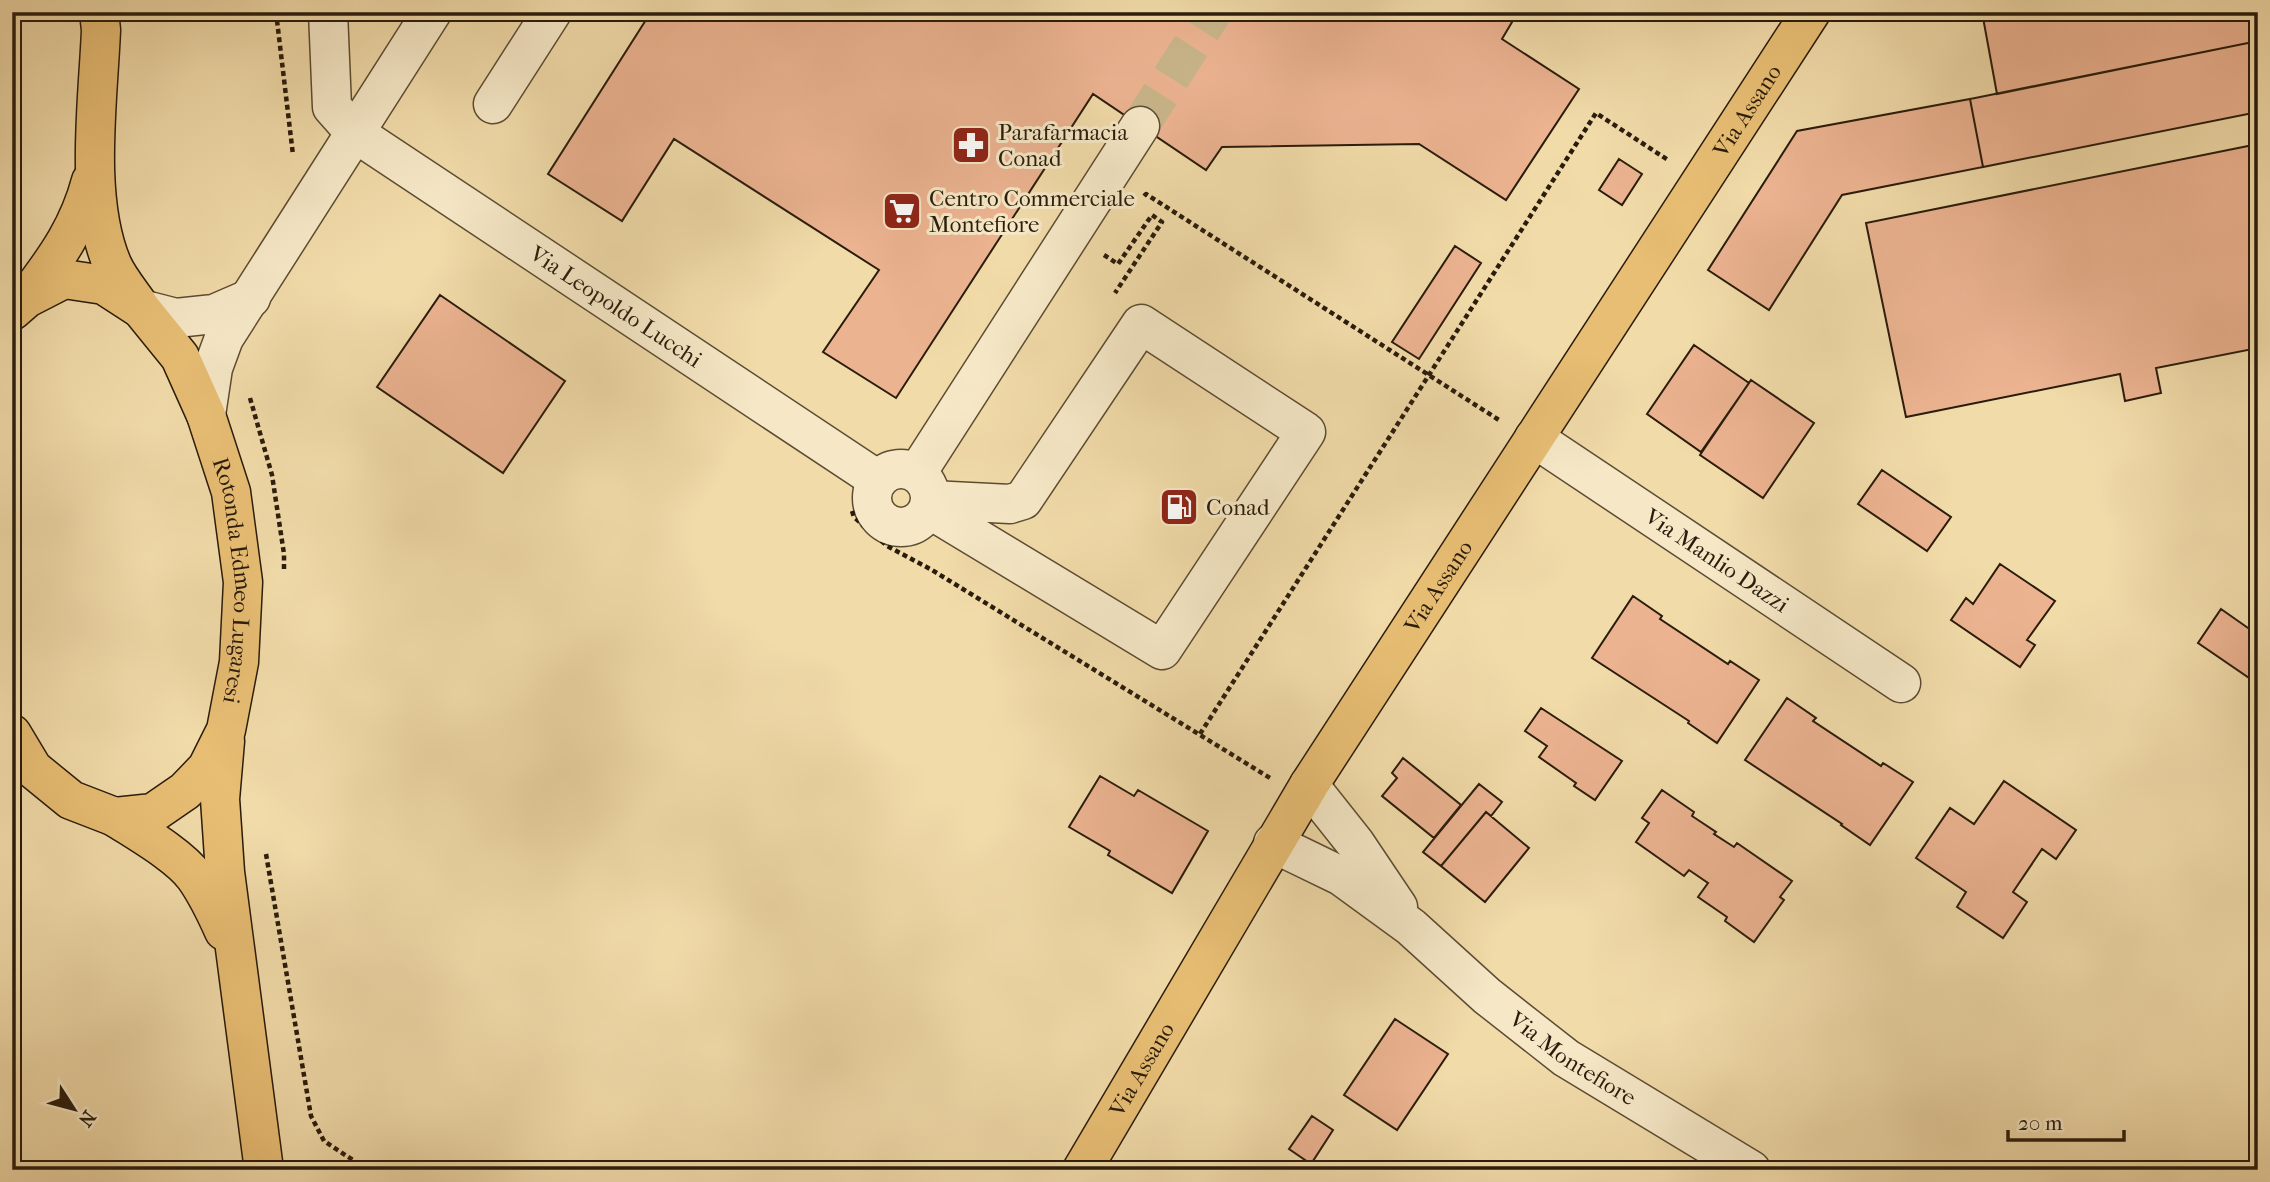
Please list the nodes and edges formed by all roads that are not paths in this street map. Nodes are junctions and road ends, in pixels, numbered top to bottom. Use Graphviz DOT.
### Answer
graph roads {
  1 [pos="99,12"];
  2 [pos="328,12"];
  3 [pos="432,12"];
  4 [pos="552,12"];
  5 [pos="1811,12"];
  6 [pos="493,104"];
  7 [pos="1140,126"];
  8 [pos="355,133"];
  9 [pos="96,164"];
  10 [pos="251,298"];
  11 [pos="20,304"];
  12 [pos="141,309"];
  13 [pos="206,415"];
  14 [pos="1534,438"];
  15 [pos="878,480"];
  16 [pos="925,494"];
  17 [pos="1901,683"];
  18 [pos="226,730"];
  19 [pos="12,734"];
  20 [pos="1309,785"];
  21 [pos="114,817"];
  22 [pos="1273,843"];
  23 [pos="1411,927"];
  24 [pos="238,961"];
  25 [pos="264,1170"];
  26 [pos="1082,1170"];
  27 [pos="1751,1170"];
  1 -- 9 [label="main road"];
  2 -- 8 [label="street, Via Leopoldo Lucchi"];
  3 -- 8 [label="street"];
  4 -- 6 [label="street"];
  5 -- 14 [label="main road, Via Assano"];
  7 -- 16 [label="street"];
  8 -- 10 [label="street"];
  8 -- 15 [label="street, Via Leopoldo Lucchi"];
  9 -- 11 [label="main road"];
  9 -- 12 [label="main road"];
  10 -- 12 [label="street"];
  10 -- 13 [label="street"];
  11 -- 12 [label="main road, Rotonda Edmeo Lugaresi"];
  12 -- 13 [label="main road, Rotonda Edmeo Lugaresi"];
  13 -- 18 [label="main road, Rotonda Edmeo Lugaresi"];
  14 -- 17 [label="street, Via Manlio Dazzi"];
  14 -- 20 [label="main road, Via Assano"];
  15 -- 16 [label="street"];
  15 -- 16 [label="street"];
  16 -- 16 [label="street"];
  18 -- 21 [label="main road, Rotonda Edmeo Lugaresi"];
  18 -- 24 [label="main road"];
  19 -- 21 [label="main road, Rotonda Edmeo Lugaresi"];
  20 -- 22 [label="main road, Via Assano"];
  20 -- 23 [label="street, Via Montefiore"];
  21 -- 24 [label="main road"];
  22 -- 23 [label="street, Via Montefiore"];
  22 -- 26 [label="main road, Via Assano"];
  23 -- 27 [label="street, Via Montefiore"];
  24 -- 25 [label="main road"];
}
